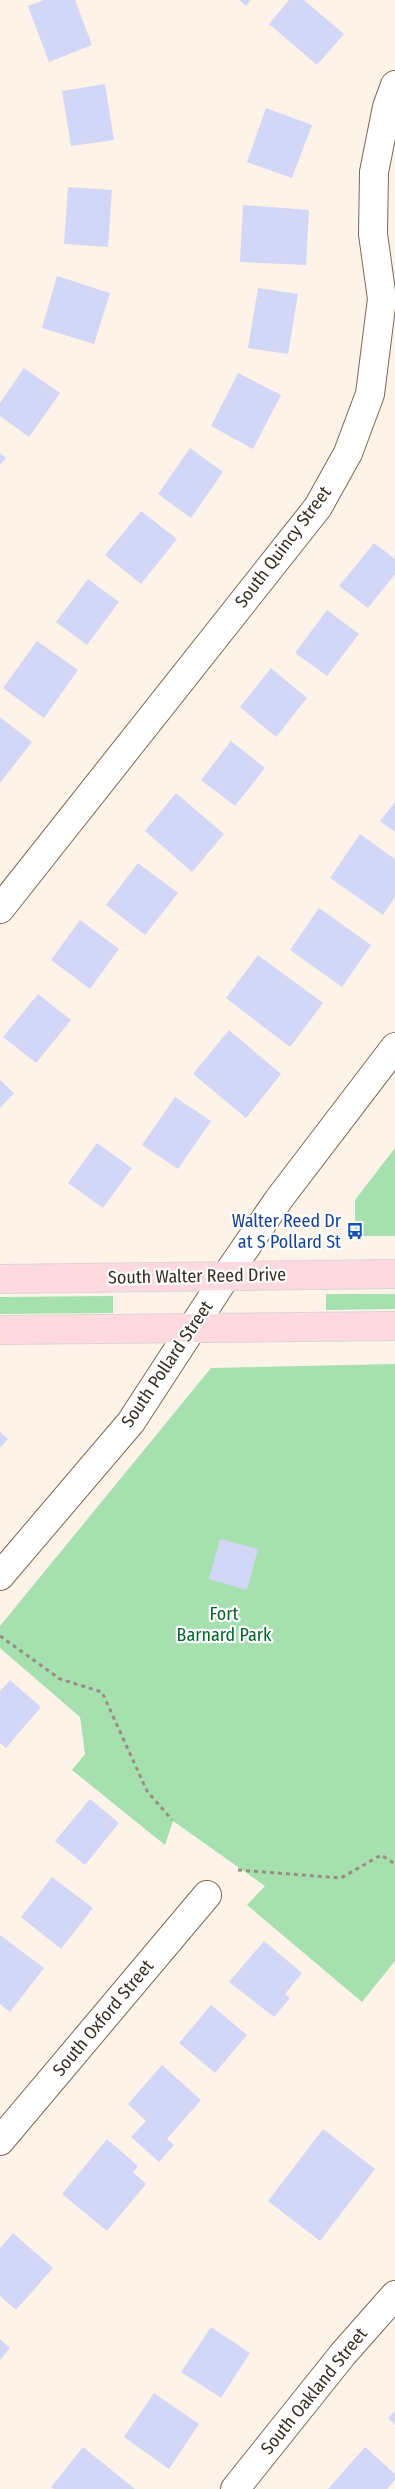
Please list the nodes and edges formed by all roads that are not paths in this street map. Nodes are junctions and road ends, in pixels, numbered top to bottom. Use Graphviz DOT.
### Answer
graph roads {
  1 [pos="395,85"];
  2 [pos="0,909"];
  3 [pos="395,1047"];
  4 [pos="395,1274"];
  5 [pos="226,1276"];
  6 [pos="0,1279"];
  7 [pos="395,1326"];
  8 [pos="192,1328"];
  9 [pos="0,1330"];
  10 [pos="0,1576"];
  11 [pos="207,1895"];
  12 [pos="0,2141"];
  13 [pos="395,2295"];
  14 [pos="234,2489"];
  1 -- 2 [label="street, South Quincy Street"];
  3 -- 5 [label="street, South Pollard Street"];
  4 -- 5 [label="main road, South Walter Reed Drive"];
  5 -- 6 [label="main road, South Walter Reed Drive"];
  5 -- 8 [label="street, South Pollard Street"];
  7 -- 8 [label="main road"];
  8 -- 9 [label="main road"];
  8 -- 10 [label="street, South Pollard Street"];
  11 -- 12 [label="street, South Oxford Street"];
  13 -- 14 [label="street, South Oakland Street"];
}
